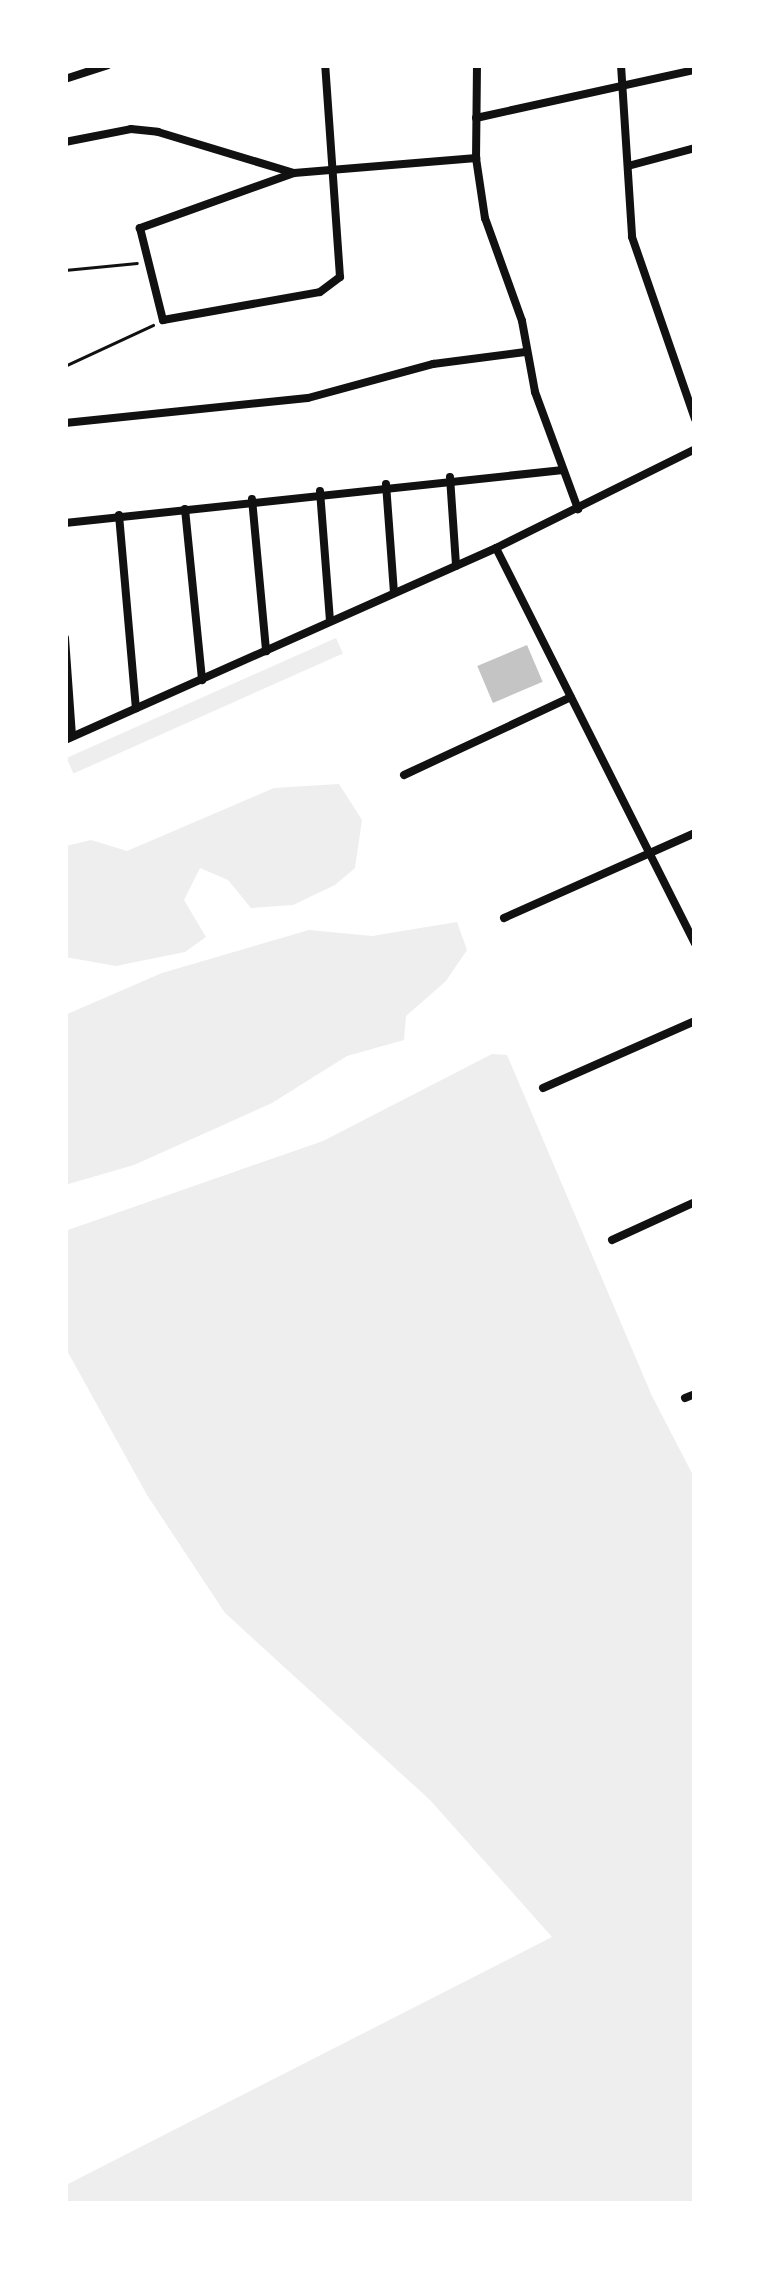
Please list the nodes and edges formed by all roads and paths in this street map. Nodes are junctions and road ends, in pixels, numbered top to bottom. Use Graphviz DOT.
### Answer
graph roads {
  1 [pos="108,65"];
  2 [pos="325,65"];
  3 [pos="477,65"];
  4 [pos="621,65"];
  5 [pos="695,70"];
  6 [pos="65,79"];
  7 [pos="622,88"];
  8 [pos="476,118"];
  9 [pos="65,142"];
  10 [pos="695,148"];
  11 [pos="476,158"];
  12 [pos="628,166"];
  13 [pos="335,167"];
  14 [pos="294,173"];
  15 [pos="149,262"];
  16 [pos="65,270"];
  17 [pos="163,320"];
  18 [pos="525,352"];
  19 [pos="65,366"];
  20 [pos="695,418"];
  21 [pos="65,422"];
  22 [pos="695,449"];
  23 [pos="563,470"];
  24 [pos="450,478"];
  25 [pos="386,484"];
  26 [pos="320,492"];
  27 [pos="252,499"];
  28 [pos="184,509"];
  29 [pos="578,510"];
  30 [pos="119,516"];
  31 [pos="65,523"];
  32 [pos="496,548"];
  33 [pos="456,566"];
  34 [pos="394,592"];
  35 [pos="330,620"];
  36 [pos="65,638"];
  37 [pos="266,651"];
  38 [pos="202,680"];
  39 [pos="571,697"];
  40 [pos="136,708"];
  41 [pos="69,738"];
  42 [pos="404,775"];
  43 [pos="695,834"];
  44 [pos="650,854"];
  45 [pos="504,918"];
  46 [pos="695,944"];
  47 [pos="695,1021"];
  48 [pos="543,1088"];
  49 [pos="695,1202"];
  50 [pos="612,1240"];
  51 [pos="695,1394"];
  52 [pos="685,1398"];
  1 -- 6 [label="street"];
  2 -- 13 [label="street"];
  3 -- 8 [label="street"];
  4 -- 7 [label="street"];
  5 -- 7 [label="street"];
  7 -- 8 [label="street"];
  7 -- 12 [label="street"];
  8 -- 11 [label="street"];
  9 -- 14 [label="street"];
  10 -- 12 [label="street"];
  11 -- 13 [label="street"];
  11 -- 18 [label="street"];
  12 -- 20 [label="street"];
  13 -- 14 [label="street"];
  13 -- 17 [label="street"];
  14 -- 15 [label="street"];
  15 -- 16 [label="path"];
  15 -- 17 [label="street"];
  17 -- 19 [label="path"];
  18 -- 21 [label="street"];
  18 -- 23 [label="street"];
  22 -- 29 [label="street"];
  23 -- 24 [label="street"];
  23 -- 29 [label="street"];
  24 -- 25 [label="street"];
  24 -- 33 [label="street"];
  25 -- 26 [label="street"];
  25 -- 34 [label="street"];
  26 -- 27 [label="street"];
  26 -- 35 [label="street"];
  27 -- 28 [label="street"];
  27 -- 37 [label="street"];
  28 -- 30 [label="street"];
  28 -- 38 [label="street"];
  29 -- 32 [label="street"];
  30 -- 31 [label="street"];
  30 -- 40 [label="street"];
  32 -- 33 [label="street"];
  32 -- 39 [label="street"];
  33 -- 34 [label="street"];
  34 -- 35 [label="street"];
  35 -- 37 [label="street"];
  36 -- 41 [label="street"];
  37 -- 38 [label="street"];
  38 -- 40 [label="street"];
  39 -- 42 [label="street"];
  39 -- 44 [label="street"];
  40 -- 41 [label="street"];
  43 -- 44 [label="street"];
  44 -- 45 [label="street"];
  44 -- 46 [label="street"];
  47 -- 48 [label="street"];
  49 -- 50 [label="street"];
  51 -- 52 [label="street"];
}
